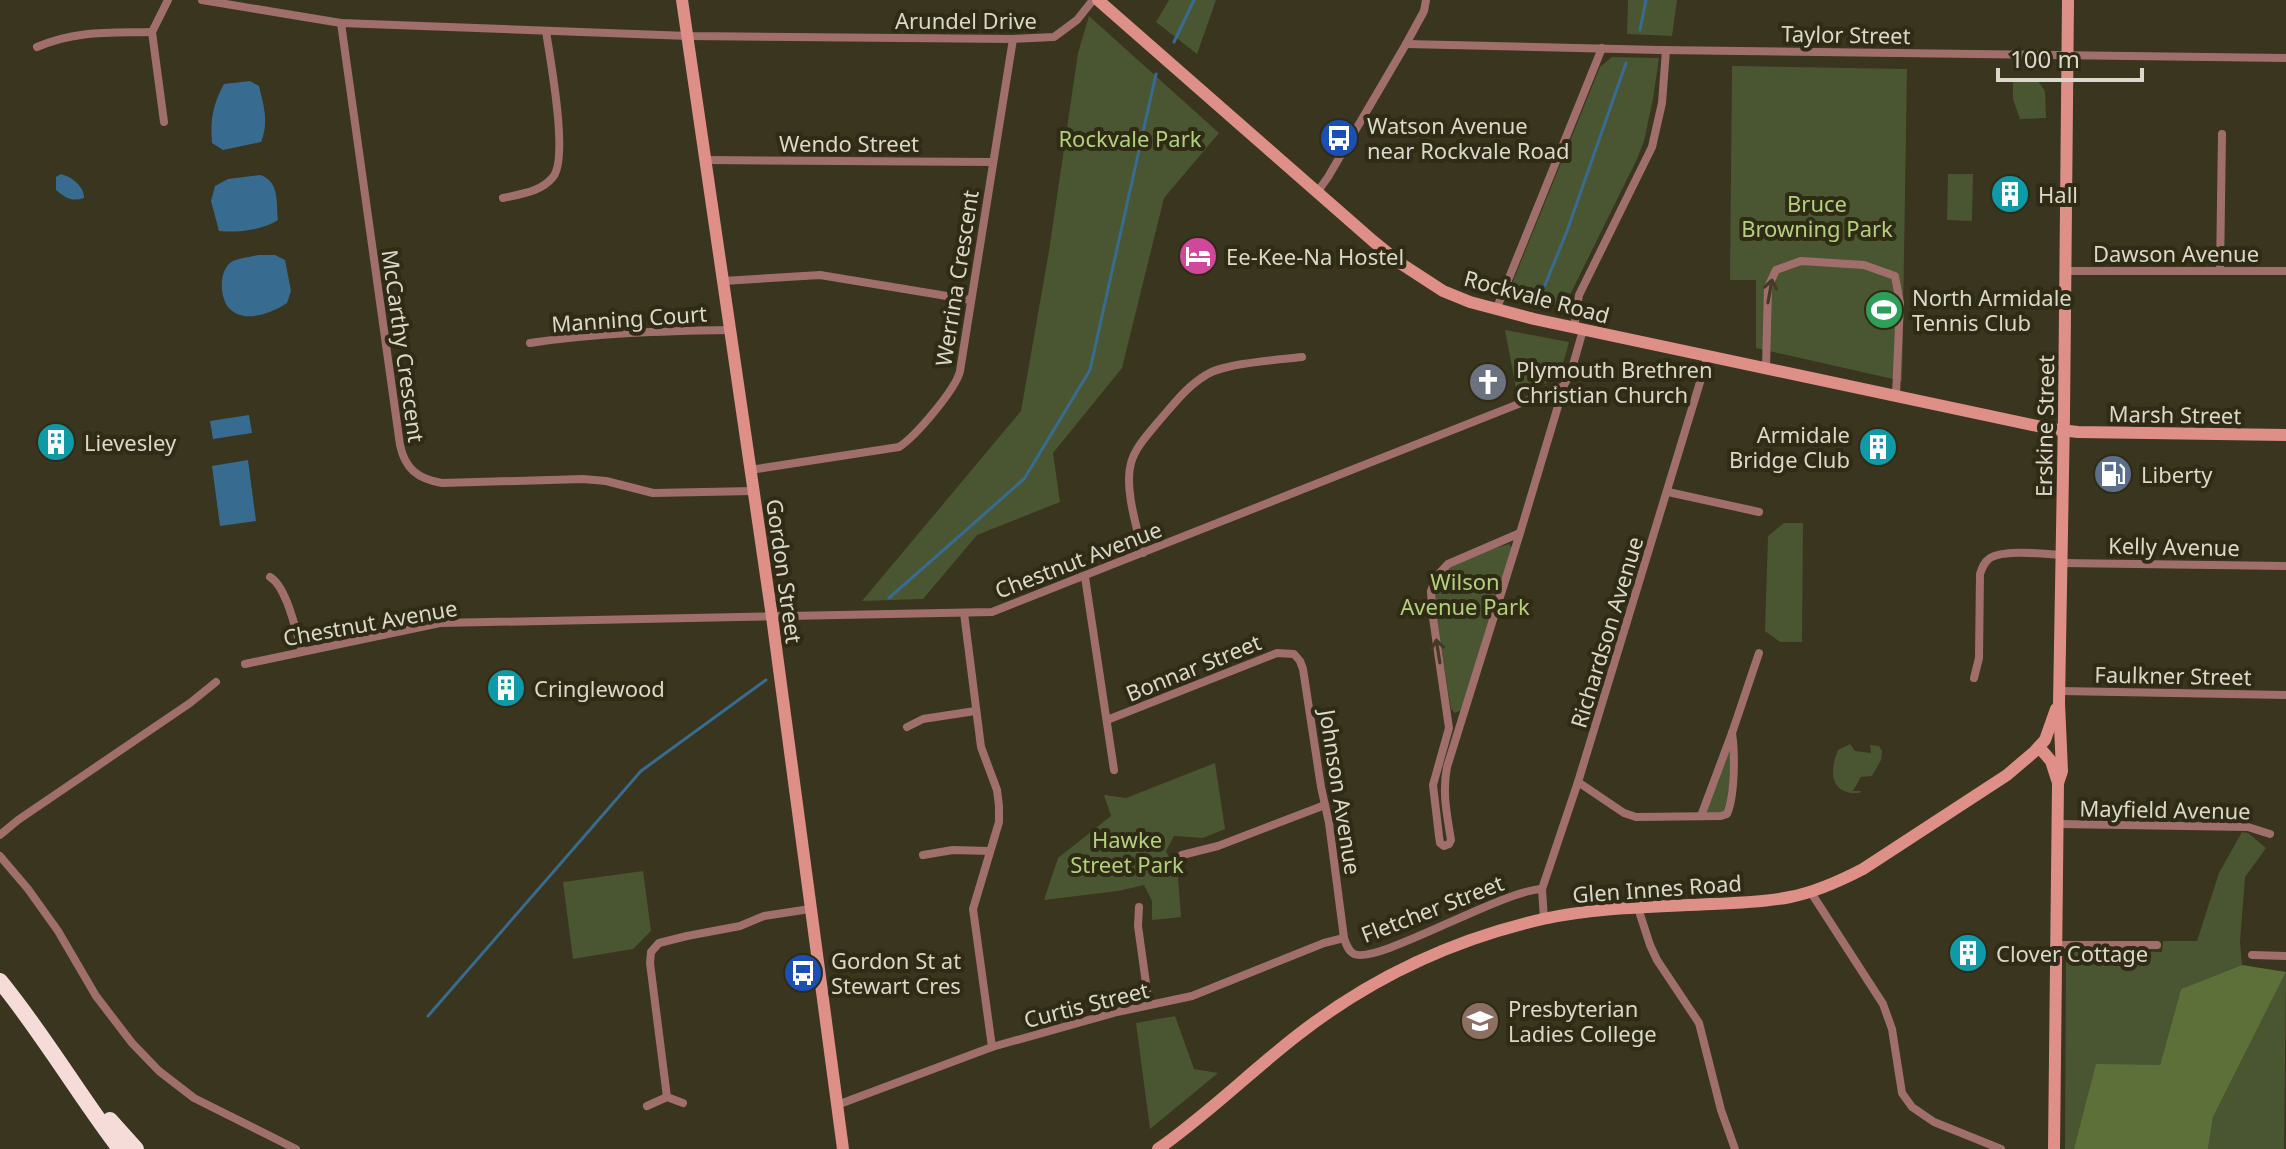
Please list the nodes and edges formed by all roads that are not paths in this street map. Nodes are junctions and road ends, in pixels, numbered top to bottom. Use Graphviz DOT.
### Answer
graph roads {
  1 [pos="168,0"];
  2 [pos="202,0"];
  3 [pos="682,0"];
  4 [pos="1096,0"];
  5 [pos="1426,0"];
  6 [pos="2068,0"];
  7 [pos="341,23"];
  8 [pos="546,31"];
  9 [pos="152,32"];
  10 [pos="688,36"];
  11 [pos="1013,39"];
  12 [pos="1406,44"];
  13 [pos="37,47"];
  14 [pos="1602,48"];
  15 [pos="1666,50"];
  16 [pos="2068,55"];
  17 [pos="2286,58"];
  18 [pos="164,122"];
  19 [pos="2222,134"];
  20 [pos="704,160"];
  21 [pos="993,162"];
  22 [pos="1318,191"];
  23 [pos="503,198"];
  24 [pos="2066,271"];
  25 [pos="2220,271"];
  26 [pos="2286,271"];
  27 [pos="723,281"];
  28 [pos="971,300"];
  29 [pos="1496,310"];
  30 [pos="1578,329"];
  31 [pos="730,330"];
  32 [pos="530,343"];
  33 [pos="1708,356"];
  34 [pos="1302,357"];
  35 [pos="1766,368"];
  36 [pos="1564,386"];
  37 [pos="1896,395"];
  38 [pos="2064,430"];
  39 [pos="2286,435"];
  40 [pos="750,470"];
  41 [pos="753,491"];
  42 [pos="1668,492"];
  43 [pos="1759,512"];
  44 [pos="1520,533"];
  45 [pos="1143,553"];
  46 [pos="2062,559"];
  47 [pos="2286,566"];
  48 [pos="270,577"];
  49 [pos="1085,577"];
  50 [pos="964,613"];
  51 [pos="772,617"];
  52 [pos="302,651"];
  53 [pos="1759,653"];
  54 [pos="1294,654"];
  55 [pos="245,664"];
  56 [pos="1974,678"];
  57 [pos="216,682"];
  58 [pos="2286,695"];
  59 [pos="2059,697"];
  60 [pos="975,711"];
  61 [pos="1107,720"];
  62 [pos="907,727"];
  63 [pos="1454,729"];
  64 [pos="1732,733"];
  65 [pos="2042,744"];
  66 [pos="2062,757"];
  67 [pos="1442,766"];
  68 [pos="1114,770"];
  69 [pos="1578,782"];
  70 [pos="2058,783"];
  71 [pos="1325,805"];
  72 [pos="1445,806"];
  73 [pos="1435,808"];
  74 [pos="1701,816"];
  75 [pos="2058,824"];
  76 [pos="2270,834"];
  77 [pos="0,835"];
  78 [pos="990,851"];
  79 [pos="923,855"];
  80 [pos="1182,855"];
  81 [pos="0,856"];
  82 [pos="1542,889"];
  83 [pos="1810,891"];
  84 [pos="1139,907"];
  85 [pos="1638,908"];
  86 [pos="810,909"];
  87 [pos="1544,919"];
  88 [pos="1344,938"];
  89 [pos="2056,945"];
  90 [pos="2157,945"];
  91 [pos="2252,955"];
  92 [pos="2286,956"];
  93 [pos="0,981"];
  94 [pos="1149,1005"];
  95 [pos="992,1047"];
  96 [pos="73,1081"];
  97 [pos="667,1097"];
  98 [pos="683,1103"];
  99 [pos="837,1105"];
  100 [pos="647,1106"];
  101 [pos="120,1149"];
  102 [pos="136,1149"];
  103 [pos="296,1149"];
  104 [pos="843,1149"];
  105 [pos="1158,1149"];
  106 [pos="1735,1149"];
  107 [pos="2001,1149"];
  108 [pos="2054,1149"];
  1 -- 9 [label="street"];
  2 -- 7 [label="street, Arundel Drive"];
  3 -- 10 [label="street, Gordon Street"];
  4 -- 11 [label="street, Arundel Drive"];
  4 -- 22 [label="street, Rockvale Road"];
  5 -- 12 [label="street"];
  6 -- 16 [label="street, Erskine Street"];
  7 -- 8 [label="street, Arundel Drive"];
  7 -- 41 [label="street, McCarthy Crescent"];
  8 -- 10 [label="street, Arundel Drive"];
  8 -- 23 [label="street"];
  9 -- 13 [label="street"];
  9 -- 18 [label="street"];
  10 -- 11 [label="street, Arundel Drive"];
  10 -- 20 [label="street, Gordon Street"];
  11 -- 21 [label="street, Werrina Crescent"];
  12 -- 14 [label="street, Taylor Street"];
  12 -- 22 [label="street"];
  14 -- 15 [label="street, Taylor Street"];
  14 -- 29 [label="street"];
  15 -- 16 [label="street, Taylor Street"];
  15 -- 30 [label="street"];
  16 -- 17 [label="street, Taylor Street"];
  16 -- 24 [label="street, Erskine Street"];
  19 -- 25 [label="street"];
  20 -- 21 [label="street, Wendo Street"];
  20 -- 27 [label="street, Gordon Street"];
  21 -- 28 [label="street, Werrina Crescent"];
  22 -- 29 [label="street, Rockvale Road"];
  24 -- 25 [label="street, Dawson Avenue"];
  24 -- 38 [label="street, Erskine Street"];
  25 -- 26 [label="street, Dawson Avenue"];
  27 -- 28 [label="street"];
  27 -- 31 [label="street, Gordon Street"];
  28 -- 40 [label="street, Werrina Crescent"];
  29 -- 30 [label="street, Rockvale Road"];
  30 -- 33 [label="street, Rockvale Road"];
  30 -- 36 [label="street"];
  31 -- 32 [label="street, Manning Court"];
  31 -- 40 [label="street, Gordon Street"];
  33 -- 35 [label="street, Rockvale Road"];
  33 -- 42 [label="street, Richardson Avenue"];
  34 -- 45 [label="street"];
  35 -- 37 [label="street, Rockvale Road"];
  35 -- 37 [label="street, one-way"];
  36 -- 44 [label="street"];
  36 -- 45 [label="street, Chestnut Avenue"];
  37 -- 38 [label="street, Rockvale Road"];
  38 -- 39 [label="street, Marsh Street"];
  38 -- 46 [label="street, Erskine Street"];
  40 -- 41 [label="street, Gordon Street"];
  41 -- 51 [label="street, Gordon Street"];
  42 -- 43 [label="street"];
  42 -- 69 [label="street, Richardson Avenue"];
  44 -- 63 [label="street"];
  63 -- 44 [label="street, one-way"];
  45 -- 49 [label="street, Chestnut Avenue"];
  46 -- 47 [label="street, Kelly Avenue"];
  46 -- 56 [label="street, Kelly Avenue"];
  46 -- 59 [label="street, Erskine Street"];
  48 -- 52 [label="street"];
  49 -- 50 [label="street, Chestnut Avenue"];
  49 -- 61 [label="street"];
  50 -- 51 [label="street, Chestnut Avenue"];
  50 -- 60 [label="street"];
  51 -- 52 [label="street, Chestnut Avenue"];
  51 -- 86 [label="street, Gordon Street"];
  52 -- 55 [label="street, Chestnut Avenue"];
  53 -- 64 [label="street"];
  54 -- 61 [label="street, Bonnar Street"];
  54 -- 71 [label="street, Johnson Avenue"];
  57 -- 77 [label="street"];
  58 -- 59 [label="street, Faulkner Street"];
  59 -- 65 [label="street, Glen Innes Road"];
  59 -- 66 [label="street, Erskine Street"];
  60 -- 62 [label="street"];
  60 -- 78 [label="street"];
  61 -- 68 [label="street"];
  63 -- 67 [label="street"];
  64 -- 74 [label="street"];
  64 -- 74 [label="street"];
  65 -- 66 [label="street"];
  65 -- 70 [label="street, Erskine Street"];
  65 -- 83 [label="street, Glen Innes Road"];
  66 -- 70 [label="street, Erskine Street"];
  67 -- 72 [label="street"];
  67 -- 73 [label="street"];
  69 -- 74 [label="street"];
  69 -- 82 [label="street, Richardson Avenue"];
  70 -- 75 [label="street, Erskine Street"];
  71 -- 80 [label="street"];
  71 -- 88 [label="street, Johnson Avenue"];
  72 -- 73 [label="street"];
  72 -- 73 [label="street"];
  75 -- 76 [label="street, Mayfield Avenue"];
  75 -- 89 [label="street, Erskine Street"];
  78 -- 79 [label="street"];
  78 -- 95 [label="street"];
  81 -- 103 [label="street"];
  82 -- 87 [label="street, Richardson Avenue"];
  82 -- 88 [label="street, Fletcher Street"];
  83 -- 85 [label="street, Glen Innes Road"];
  83 -- 107 [label="street"];
  84 -- 94 [label="street"];
  85 -- 87 [label="street, Glen Innes Road"];
  85 -- 106 [label="street"];
  86 -- 97 [label="street"];
  86 -- 99 [label="street, Gordon Street"];
  87 -- 105 [label="street, Glen Innes Road"];
  88 -- 94 [label="street, Curtis Street"];
  89 -- 90 [label="street"];
  89 -- 108 [label="street, Erskine Street"];
  91 -- 92 [label="street"];
  93 -- 96 [label="highway"];
  94 -- 95 [label="street, Curtis Street"];
  95 -- 99 [label="street, Curtis Street"];
  96 -- 101 [label="highway"];
  96 -- 102 [label="highway"];
  97 -- 98 [label="street"];
  97 -- 100 [label="street"];
  99 -- 104 [label="street, Gordon Street"];
}
